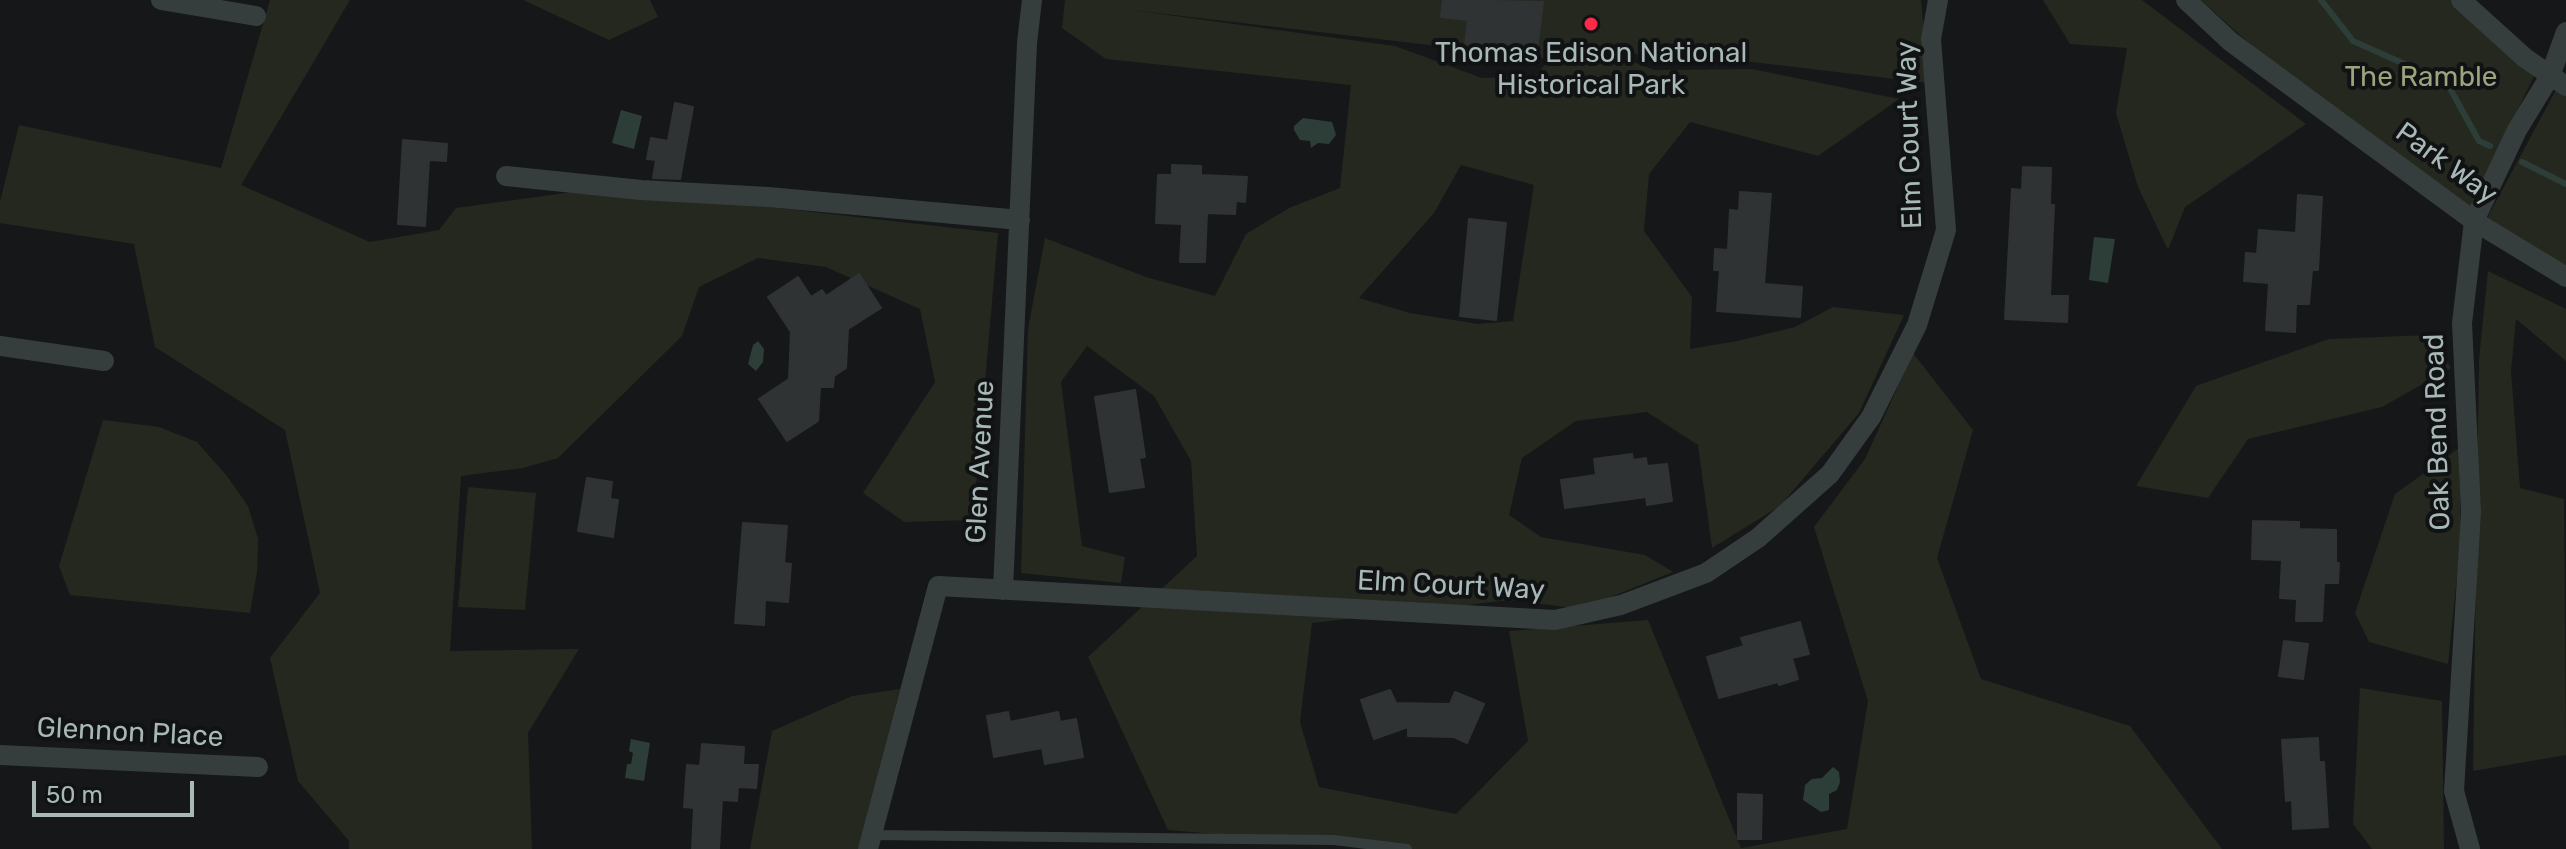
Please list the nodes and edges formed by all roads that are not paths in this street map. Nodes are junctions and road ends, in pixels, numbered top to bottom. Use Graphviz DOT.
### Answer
graph roads {
  1 [pos="161,0"];
  2 [pos="1032,0"];
  3 [pos="1938,0"];
  4 [pos="2186,0"];
  5 [pos="2461,0"];
  6 [pos="256,16"];
  7 [pos="2566,32"];
  8 [pos="2558,81"];
  9 [pos="506,176"];
  10 [pos="1020,220"];
  11 [pos="2474,221"];
  12 [pos="2566,277"];
  13 [pos="0,346"];
  14 [pos="104,361"];
  15 [pos="1003,590"];
  16 [pos="0,755"];
  17 [pos="258,767"];
  18 [pos="870,842"];
  19 [pos="1407,849"];
  20 [pos="2470,849"];
  1 -- 6 [label="street"];
  2 -- 10 [label="street, Glen Avenue"];
  3 -- 15 [label="street, Elm Court Way"];
  4 -- 11 [label="street, Park Way"];
  5 -- 8 [label="street"];
  7 -- 8 [label="street, Oak Bend Road"];
  8 -- 11 [label="street, Oak Bend Road"];
  9 -- 10 [label="street"];
  10 -- 15 [label="street, Glen Avenue"];
  11 -- 12 [label="street, Park Way"];
  11 -- 20 [label="street, Oak Bend Road"];
  13 -- 14 [label="street"];
  15 -- 18 [label="street"];
  16 -- 17 [label="street, Glennon Place"];
  18 -- 19 [label="lane"];
}
